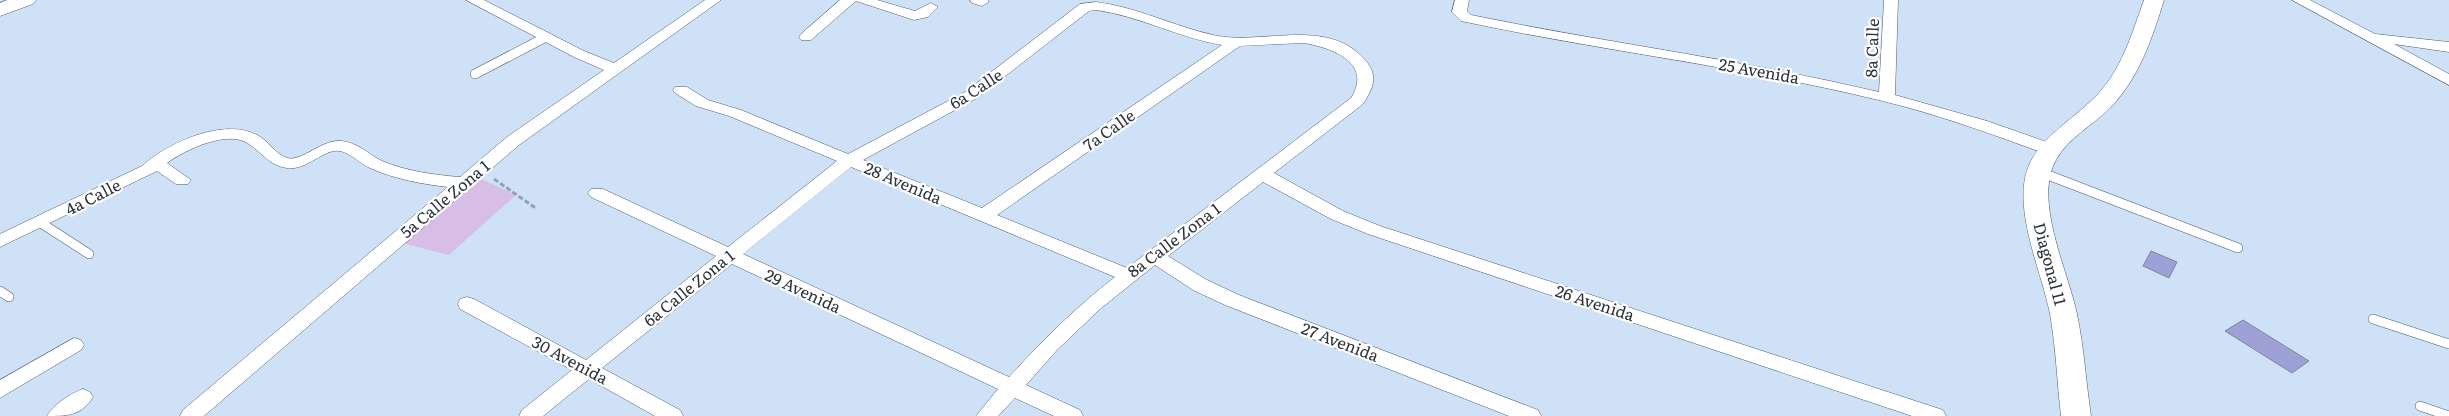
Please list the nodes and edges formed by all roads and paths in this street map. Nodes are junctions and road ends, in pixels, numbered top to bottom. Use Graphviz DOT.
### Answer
graph roads {
  1 [pos="26,0"];
  2 [pos="473,0"];
  3 [pos="714,0"];
  4 [pos="849,0"];
  5 [pos="862,0"];
  6 [pos="1891,0"];
  7 [pos="2154,0"];
  8 [pos="2299,0"];
  9 [pos="930,8"];
  10 [pos="1461,8"];
  11 [pos="0,10"];
  12 [pos="2368,36"];
  13 [pos="806,37"];
  14 [pos="546,38"];
  15 [pos="1235,43"];
  16 [pos="2449,47"];
  17 [pos="616,69"];
  18 [pos="475,74"];
  19 [pos="2449,80"];
  20 [pos="681,90"];
  21 [pos="1887,98"];
  22 [pos="2052,150"];
  23 [pos="850,160"];
  24 [pos="154,162"];
  25 [pos="479,170"];
  26 [pos="2040,172"];
  27 [pos="1261,173"];
  28 [pos="182,180"];
  29 [pos="462,183"];
  30 [pos="596,193"];
  31 [pos="537,209"];
  32 [pos="983,216"];
  33 [pos="41,223"];
  34 [pos="0,241"];
  35 [pos="2238,248"];
  36 [pos="89,254"];
  37 [pos="730,256"];
  38 [pos="1154,256"];
  39 [pos="1127,276"];
  40 [pos="0,290"];
  41 [pos="9,297"];
  42 [pos="467,304"];
  43 [pos="2373,319"];
  44 [pos="2449,344"];
  45 [pos="74,345"];
  46 [pos="588,370"];
  47 [pos="1010,388"];
  48 [pos="0,390"];
  49 [pos="83,397"];
  50 [pos="2420,406"];
  51 [pos="57,416"];
  52 [pos="190,416"];
  53 [pos="529,416"];
  54 [pos="673,416"];
  55 [pos="986,416"];
  56 [pos="1073,416"];
  57 [pos="1531,416"];
  58 [pos="1936,416"];
  59 [pos="2076,416"];
  60 [pos="2449,416"];
  1 -- 11 [label="street"];
  2 -- 14 [label="street"];
  3 -- 17 [label="street, 5a Calle Zona 1"];
  4 -- 13 [label="street"];
  5 -- 9 [label="street"];
  6 -- 21 [label="street, 8a Calle"];
  7 -- 22 [label="street, Diagonal 11"];
  8 -- 12 [label="street"];
  10 -- 21 [label="street, 25 Avenida"];
  12 -- 16 [label="street"];
  12 -- 19 [label="street"];
  14 -- 17 [label="street"];
  14 -- 18 [label="lane"];
  15 -- 23 [label="street, 6a Calle"];
  15 -- 27 [label="street, 8a Calle Zona 1"];
  15 -- 32 [label="street, 7a Calle"];
  17 -- 25 [label="street, 5a Calle Zona 1"];
  20 -- 23 [label="street, 28 Avenida"];
  21 -- 22 [label="street, 25 Avenida"];
  22 -- 26 [label="street, Diagonal 11"];
  23 -- 32 [label="street, 28 Avenida"];
  23 -- 37 [label="street, 6a Calle Zona 1"];
  24 -- 28 [label="street"];
  24 -- 29 [label="street, 4a Calle"];
  24 -- 33 [label="street, 4a Calle"];
  25 -- 29 [label="street, 5a Calle Zona 1"];
  25 -- 31 [label="path"];
  26 -- 35 [label="lane"];
  26 -- 59 [label="street, Diagonal 11"];
  27 -- 38 [label="street, 8a Calle Zona 1"];
  27 -- 58 [label="street, 26 Avenida"];
  29 -- 52 [label="street, 5a Calle Zona 1"];
  30 -- 37 [label="street, 29 Avenida"];
  32 -- 39 [label="street, 28 Avenida"];
  33 -- 34 [label="street, 4a Calle"];
  33 -- 36 [label="lane"];
  37 -- 46 [label="street, 6a Calle Zona 1"];
  37 -- 47 [label="street, 29 Avenida"];
  38 -- 39 [label="street, 8a Calle Zona 1"];
  38 -- 57 [label="street, 27 Avenida"];
  39 -- 47 [label="street, 8a Calle Zona 1"];
  40 -- 41 [label="lane"];
  42 -- 46 [label="street, 30 Avenida"];
  43 -- 44 [label="lane"];
  45 -- 48 [label="street"];
  46 -- 53 [label="street, 6a Calle Zona 1"];
  46 -- 54 [label="street, 30 Avenida"];
  47 -- 55 [label="street, 8a Calle Zona 1"];
  47 -- 56 [label="street"];
  49 -- 51 [label="street"];
  50 -- 60 [label="lane"];
}
